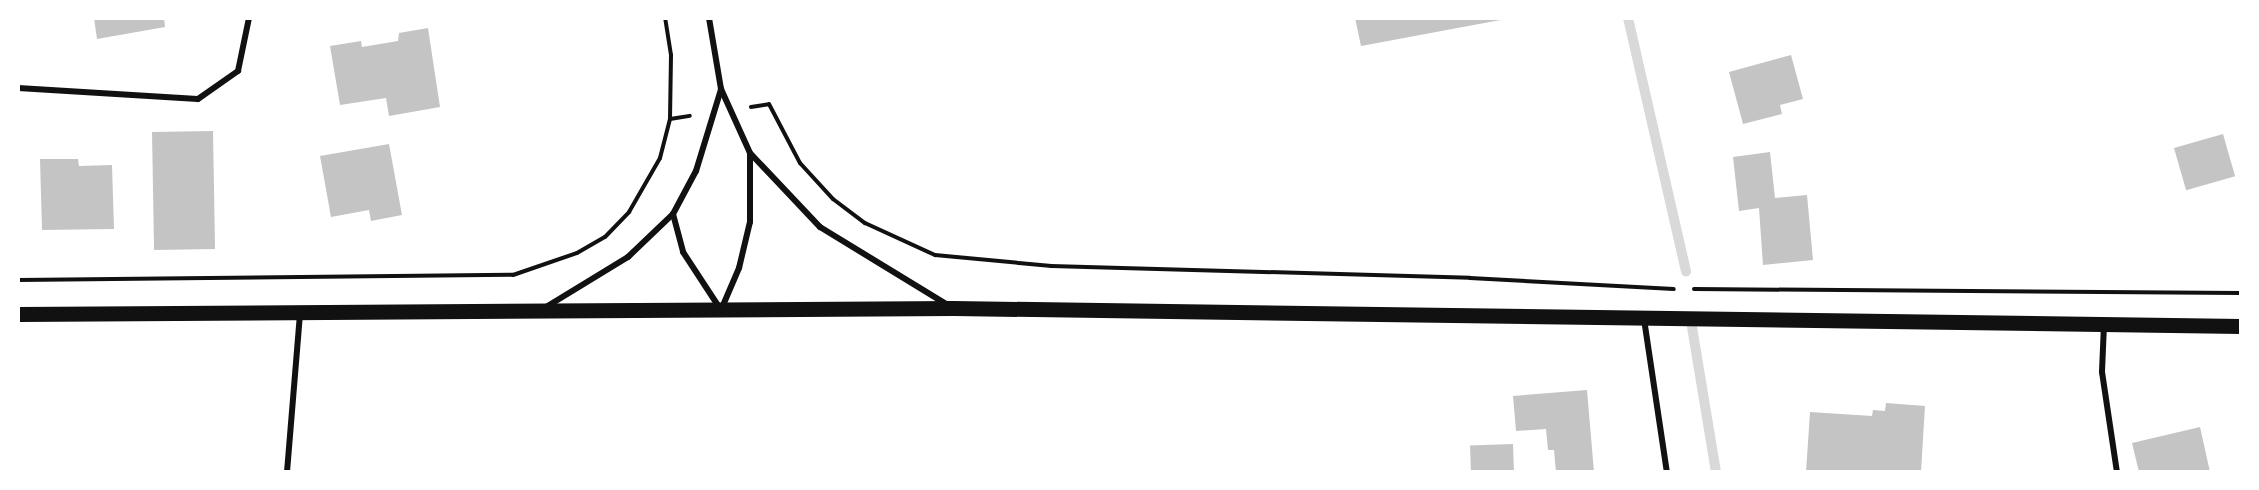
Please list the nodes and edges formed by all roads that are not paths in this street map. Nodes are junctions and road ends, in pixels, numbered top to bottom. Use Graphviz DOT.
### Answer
graph roads {
  1 [pos="249,18"];
  2 [pos="709,18"];
  3 [pos="18,88"];
  4 [pos="721,89"];
  5 [pos="750,153"];
  6 [pos="673,214"];
  7 [pos="953,308"];
  8 [pos="721,310"];
  9 [pos="537,312"];
  10 [pos="18,314"];
  11 [pos="300,315"];
  12 [pos="1643,316"];
  13 [pos="2104,323"];
  14 [pos="2241,326"];
  15 [pos="288,472"];
  16 [pos="1667,472"];
  17 [pos="2117,472"];
  1 -- 3 [label="street"];
  2 -- 4 [label="street"];
  4 -- 5 [label="street"];
  4 -- 6 [label="street"];
  5 -- 7 [label="street"];
  5 -- 8 [label="street"];
  6 -- 8 [label="street"];
  6 -- 9 [label="street"];
  7 -- 8 [label="main road"];
  7 -- 12 [label="main road"];
  8 -- 9 [label="main road"];
  9 -- 11 [label="main road"];
  10 -- 11 [label="main road"];
  11 -- 15 [label="street"];
  12 -- 13 [label="main road"];
  12 -- 16 [label="street"];
  13 -- 14 [label="main road"];
  13 -- 17 [label="street"];
}
